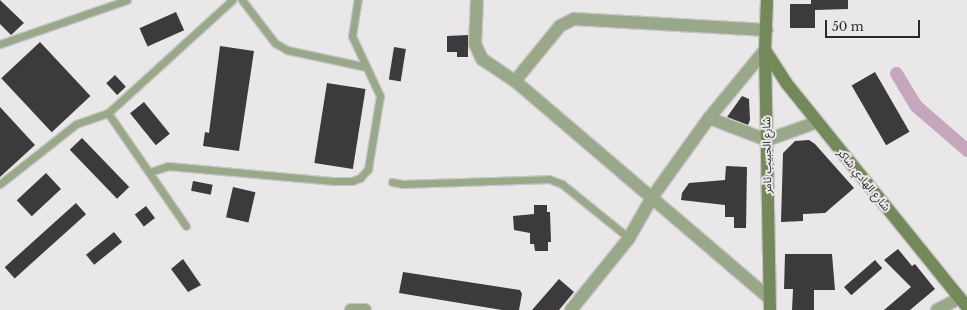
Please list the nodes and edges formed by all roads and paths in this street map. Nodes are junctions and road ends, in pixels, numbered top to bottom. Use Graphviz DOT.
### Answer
graph roads {
  1 [pos="127,0"];
  2 [pos="232,0"];
  3 [pos="242,0"];
  4 [pos="358,0"];
  5 [pos="478,0"];
  6 [pos="767,0"];
  7 [pos="767,30"];
  8 [pos="0,44"];
  9 [pos="766,50"];
  10 [pos="366,67"];
  11 [pos="515,81"];
  12 [pos="108,113"];
  13 [pos="709,118"];
  14 [pos="817,122"];
  15 [pos="767,140"];
  16 [pos="150,172"];
  17 [pos="392,182"];
  18 [pos="0,184"];
  19 [pos="653,196"];
  20 [pos="186,226"];
  21 [pos="630,238"];
  22 [pos="769,298"];
  23 [pos="964,302"];
  24 [pos="351,310"];
  25 [pos="365,310"];
  26 [pos="571,310"];
  27 [pos="770,310"];
  28 [pos="937,310"];
  1 -- 8 [label="lane"];
  2 -- 12 [label="lane"];
  3 -- 10 [label="lane"];
  4 -- 10 [label="lane"];
  5 -- 11 [label="street"];
  6 -- 7 [label="street, شارع الحبيب ثامر"];
  7 -- 9 [label="street, شارع الحبيب ثامر"];
  7 -- 11 [label="street"];
  9 -- 13 [label="street"];
  9 -- 14 [label="street, شارع الهادي شاكر"];
  9 -- 15 [label="street, شارع الحبيب ثامر"];
  10 -- 16 [label="lane"];
  11 -- 19 [label="street"];
  12 -- 16 [label="lane"];
  12 -- 18 [label="lane"];
  13 -- 15 [label="street"];
  13 -- 19 [label="street"];
  14 -- 15 [label="street"];
  14 -- 23 [label="street, شارع الهادي شاكر"];
  15 -- 22 [label="street, شارع الحبيب ثامر"];
  16 -- 20 [label="lane"];
  17 -- 21 [label="lane"];
  19 -- 21 [label="street"];
  19 -- 22 [label="street"];
  21 -- 26 [label="street"];
  22 -- 27 [label="street, شارع الحبيب ثامر"];
  23 -- 28 [label="street"];
  24 -- 25 [label="street"];
}
